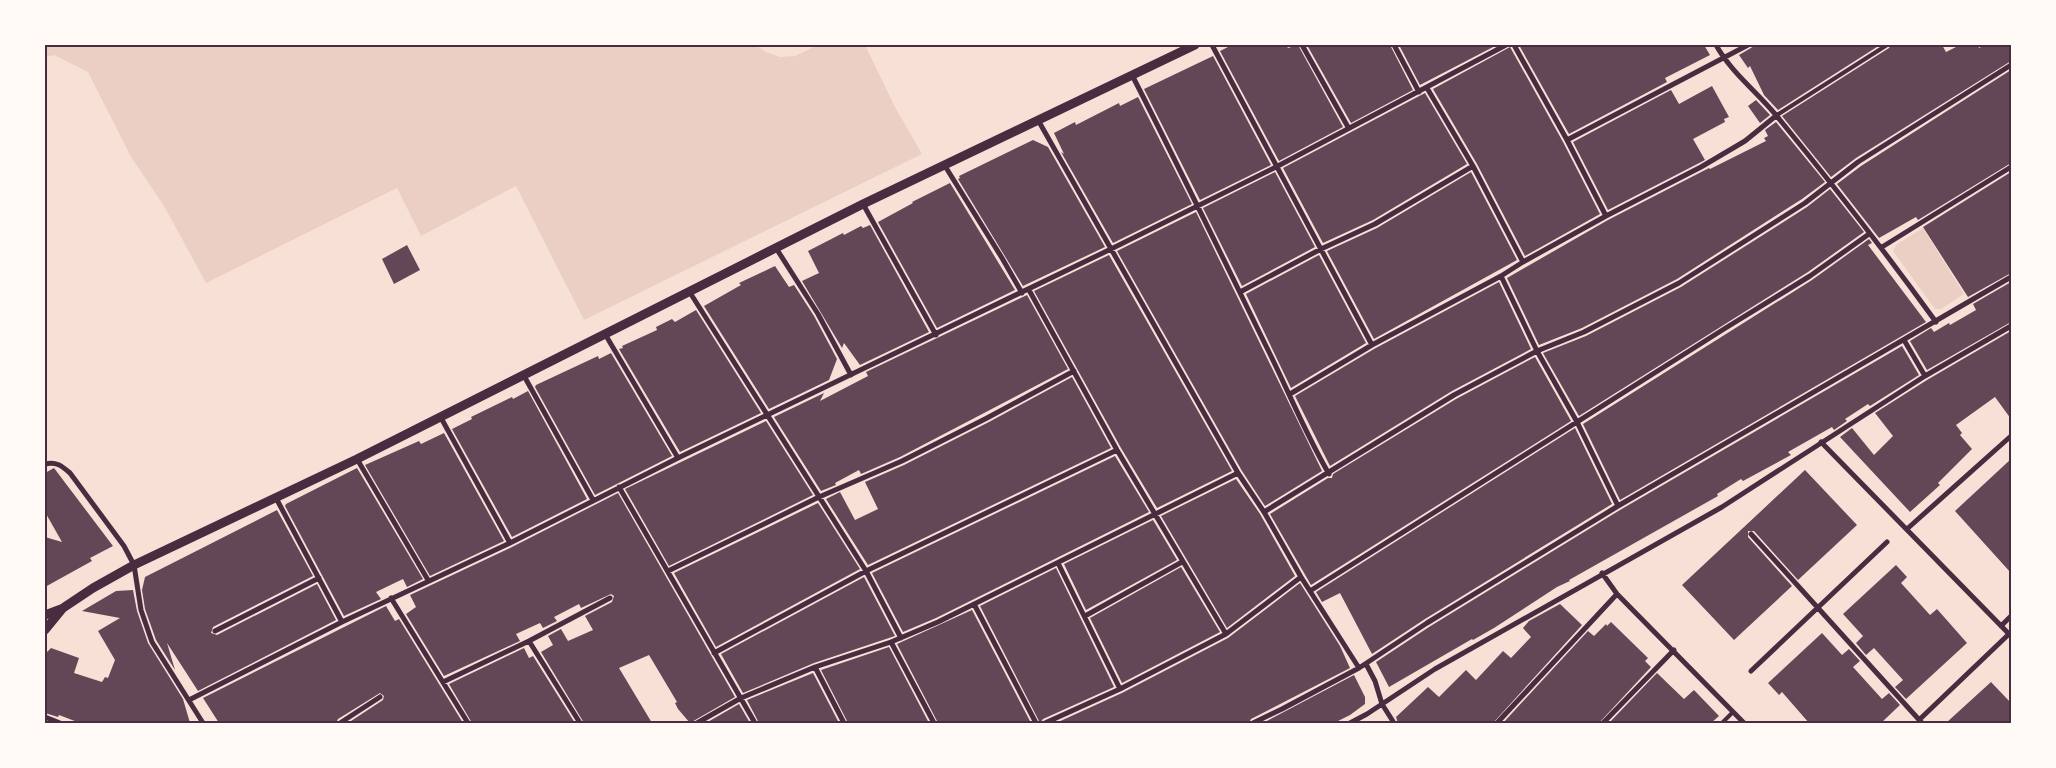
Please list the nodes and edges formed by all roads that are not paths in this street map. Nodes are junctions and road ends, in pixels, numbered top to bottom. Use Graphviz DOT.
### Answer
graph roads {
  1 [pos="1195,45"];
  2 [pos="1212,45"];
  3 [pos="1302,45"];
  4 [pos="1394,45"];
  5 [pos="1506,45"];
  6 [pos="1514,45"];
  7 [pos="1716,45"];
  8 [pos="1748,45"];
  9 [pos="1887,45"];
  10 [pos="1723,58"];
  11 [pos="2011,66"];
  12 [pos="1132,75"];
  13 [pos="1427,88"];
  14 [pos="1419,92"];
  15 [pos="1777,115"];
  16 [pos="1038,119"];
  17 [pos="1348,127"];
  18 [pos="1567,140"];
  19 [pos="945,166"];
  20 [pos="1472,166"];
  21 [pos="1276,167"];
  22 [pos="2011,167"];
  23 [pos="1831,182"];
  24 [pos="863,204"];
  25 [pos="1198,205"];
  26 [pos="1606,216"];
  27 [pos="1869,234"];
  28 [pos="1882,247"];
  29 [pos="776,248"];
  30 [pos="1111,249"];
  31 [pos="1321,249"];
  32 [pos="1523,262"];
  33 [pos="1501,276"];
  34 [pos="2011,277"];
  35 [pos="1029,290"];
  36 [pos="689,291"];
  37 [pos="1240,292"];
  38 [pos="1022,293"];
  39 [pos="1936,322"];
  40 [pos="2011,326"];
  41 [pos="605,334"];
  42 [pos="936,335"];
  43 [pos="1904,340"];
  44 [pos="1372,345"];
  45 [pos="1537,351"];
  46 [pos="1074,370"];
  47 [pos="523,374"];
  48 [pos="851,375"];
  49 [pos="1925,376"];
  50 [pos="1290,394"];
  51 [pos="440,416"];
  52 [pos="768,416"];
  53 [pos="1577,422"];
  54 [pos="2011,436"];
  55 [pos="1821,442"];
  56 [pos="1117,450"];
  57 [pos="678,458"];
  58 [pos="357,459"];
  59 [pos="45,464"];
  60 [pos="1238,473"];
  61 [pos="1328,474"];
  62 [pos="619,487"];
  63 [pos="819,497"];
  64 [pos="276,498"];
  65 [pos="593,500"];
  66 [pos="1618,506"];
  67 [pos="1264,512"];
  68 [pos="1154,515"];
  69 [pos="1907,529"];
  70 [pos="1751,534"];
  71 [pos="1887,542"];
  72 [pos="510,543"];
  73 [pos="1182,562"];
  74 [pos="1058,563"];
  75 [pos="134,565"];
  76 [pos="866,570"];
  77 [pos="668,571"];
  78 [pos="1602,573"];
  79 [pos="1301,577"];
  80 [pos="319,578"];
  81 [pos="428,580"];
  82 [pos="1310,591"];
  83 [pos="1617,594"];
  84 [pos="391,598"];
  85 [pos="610,598"];
  86 [pos="974,604"];
  87 [pos="1818,606"];
  88 [pos="63,608"];
  89 [pos="45,615"];
  90 [pos="1084,616"];
  91 [pos="2011,616"];
  92 [pos="342,622"];
  93 [pos="2002,626"];
  94 [pos="45,630"];
  95 [pos="215,631"];
  96 [pos="1226,634"];
  97 [pos="2010,635"];
  98 [pos="901,638"];
  99 [pos="529,641"];
  100 [pos="891,642"];
  101 [pos="1674,650"];
  102 [pos="714,653"];
  103 [pos="1366,664"];
  104 [pos="815,667"];
  105 [pos="1359,668"];
  106 [pos="1751,671"];
  107 [pos="443,682"];
  108 [pos="1120,689"];
  109 [pos="380,697"];
  110 [pos="741,698"];
  111 [pos="188,700"];
  112 [pos="1382,704"];
  113 [pos="1733,712"];
  114 [pos="45,717"];
  115 [pos="1920,721"];
  116 [pos="60,723"];
  117 [pos="203,723"];
  118 [pos="340,723"];
  119 [pos="468,723"];
  120 [pos="580,723"];
  121 [pos="697,723"];
  122 [pos="755,723"];
  123 [pos="844,723"];
  124 [pos="934,723"];
  125 [pos="1036,723"];
  126 [pos="1045,723"];
  127 [pos="1253,723"];
  128 [pos="1350,723"];
  129 [pos="1394,723"];
  130 [pos="1497,723"];
  131 [pos="1603,723"];
  132 [pos="1722,723"];
  133 [pos="1744,723"];
  1 -- 12 [label="street"];
  2 -- 21 [label="street"];
  3 -- 17 [label="street"];
  4 -- 14 [label="street"];
  5 -- 13 [label="street"];
  6 -- 18 [label="street"];
  7 -- 10 [label="street"];
  8 -- 10 [label="street"];
  9 -- 15 [label="lane"];
  10 -- 15 [label="street"];
  10 -- 18 [label="street"];
  11 -- 23 [label="street"];
  12 -- 16 [label="street"];
  12 -- 25 [label="street"];
  13 -- 14 [label="street"];
  13 -- 20 [label="street"];
  14 -- 17 [label="street"];
  15 -- 23 [label="street"];
  15 -- 26 [label="street"];
  16 -- 19 [label="street"];
  16 -- 30 [label="street"];
  17 -- 21 [label="street"];
  18 -- 26 [label="street"];
  19 -- 24 [label="street"];
  19 -- 38 [label="street"];
  20 -- 31 [label="street"];
  20 -- 32 [label="street"];
  21 -- 25 [label="street"];
  21 -- 31 [label="street"];
  22 -- 28 [label="street"];
  23 -- 27 [label="street"];
  23 -- 45 [label="street"];
  24 -- 29 [label="street"];
  24 -- 42 [label="street"];
  25 -- 30 [label="street"];
  25 -- 37 [label="street"];
  26 -- 32 [label="street"];
  27 -- 28 [label="street"];
  27 -- 53 [label="street"];
  28 -- 39 [label="street"];
  29 -- 36 [label="street"];
  29 -- 48 [label="street"];
  30 -- 35 [label="street"];
  30 -- 60 [label="street"];
  31 -- 37 [label="street"];
  31 -- 44 [label="street"];
  32 -- 33 [label="street"];
  33 -- 44 [label="street"];
  33 -- 45 [label="street"];
  34 -- 39 [label="street"];
  35 -- 38 [label="street"];
  35 -- 46 [label="street"];
  36 -- 41 [label="street"];
  36 -- 52 [label="street"];
  37 -- 50 [label="street"];
  38 -- 42 [label="street"];
  39 -- 43 [label="street"];
  40 -- 49 [label="street"];
  41 -- 47 [label="street"];
  41 -- 57 [label="street"];
  42 -- 48 [label="street"];
  43 -- 49 [label="street"];
  43 -- 66 [label="street"];
  44 -- 50 [label="street"];
  45 -- 53 [label="street"];
  45 -- 61 [label="street"];
  46 -- 56 [label="street"];
  46 -- 63 [label="street"];
  47 -- 51 [label="street"];
  47 -- 65 [label="street"];
  48 -- 52 [label="street"];
  49 -- 55 [label="street"];
  50 -- 61 [label="street"];
  51 -- 58 [label="street"];
  51 -- 72 [label="street"];
  52 -- 57 [label="street"];
  52 -- 63 [label="street"];
  53 -- 66 [label="street"];
  53 -- 82 [label="street"];
  54 -- 69 [label="street"];
  55 -- 69 [label="street"];
  55 -- 78 [label="street"];
  56 -- 68 [label="street"];
  56 -- 76 [label="street"];
  57 -- 62 [label="street"];
  58 -- 64 [label="street"];
  58 -- 81 [label="street"];
  59 -- 75 [label="street"];
  60 -- 67 [label="street"];
  60 -- 68 [label="street"];
  61 -- 67 [label="street"];
  62 -- 65 [label="street"];
  62 -- 77 [label="street"];
  63 -- 76 [label="street"];
  63 -- 77 [label="street"];
  64 -- 75 [label="street"];
  64 -- 80 [label="street"];
  65 -- 72 [label="street"];
  66 -- 103 [label="street"];
  67 -- 79 [label="street"];
  68 -- 73 [label="street"];
  68 -- 74 [label="street"];
  69 -- 93 [label="street"];
  70 -- 87 [label="street"];
  71 -- 87 [label="street"];
  72 -- 81 [label="street"];
  73 -- 90 [label="street"];
  73 -- 96 [label="street"];
  74 -- 86 [label="street"];
  74 -- 90 [label="street"];
  75 -- 88 [label="street"];
  75 -- 111 [label="street"];
  76 -- 98 [label="street"];
  76 -- 102 [label="street"];
  77 -- 102 [label="street"];
  78 -- 83 [label="street"];
  78 -- 112 [label="street"];
  79 -- 82 [label="street"];
  79 -- 96 [label="street"];
  80 -- 92 [label="street"];
  80 -- 95 [label="street"];
  81 -- 84 [label="street"];
  82 -- 105 [label="street"];
  83 -- 101 [label="street"];
  83 -- 130 [label="street"];
  84 -- 92 [label="street"];
  84 -- 107 [label="street"];
  85 -- 99 [label="street"];
  86 -- 98 [label="street"];
  86 -- 125 [label="street"];
  87 -- 106 [label="street"];
  87 -- 115 [label="street"];
  88 -- 89 [label="street"];
  88 -- 94 [label="street"];
  90 -- 108 [label="street"];
  91 -- 93 [label="street"];
  92 -- 111 [label="street"];
  93 -- 97 [label="street"];
  96 -- 108 [label="street"];
  97 -- 115 [label="street"];
  98 -- 100 [label="street"];
  99 -- 107 [label="street"];
  99 -- 120 [label="street"];
  100 -- 104 [label="street"];
  100 -- 124 [label="street"];
  101 -- 113 [label="street"];
  101 -- 131 [label="street"];
  102 -- 110 [label="street"];
  103 -- 105 [label="street"];
  103 -- 112 [label="street"];
  104 -- 110 [label="street"];
  104 -- 123 [label="street"];
  105 -- 127 [label="street"];
  107 -- 119 [label="street"];
  108 -- 126 [label="street"];
  109 -- 118 [label="street"];
  110 -- 121 [label="street"];
  110 -- 122 [label="street"];
  111 -- 117 [label="street"];
  112 -- 128 [label="street"];
  112 -- 129 [label="street"];
  113 -- 132 [label="lane"];
  113 -- 133 [label="street"];
  114 -- 116 [label="street"];
}
